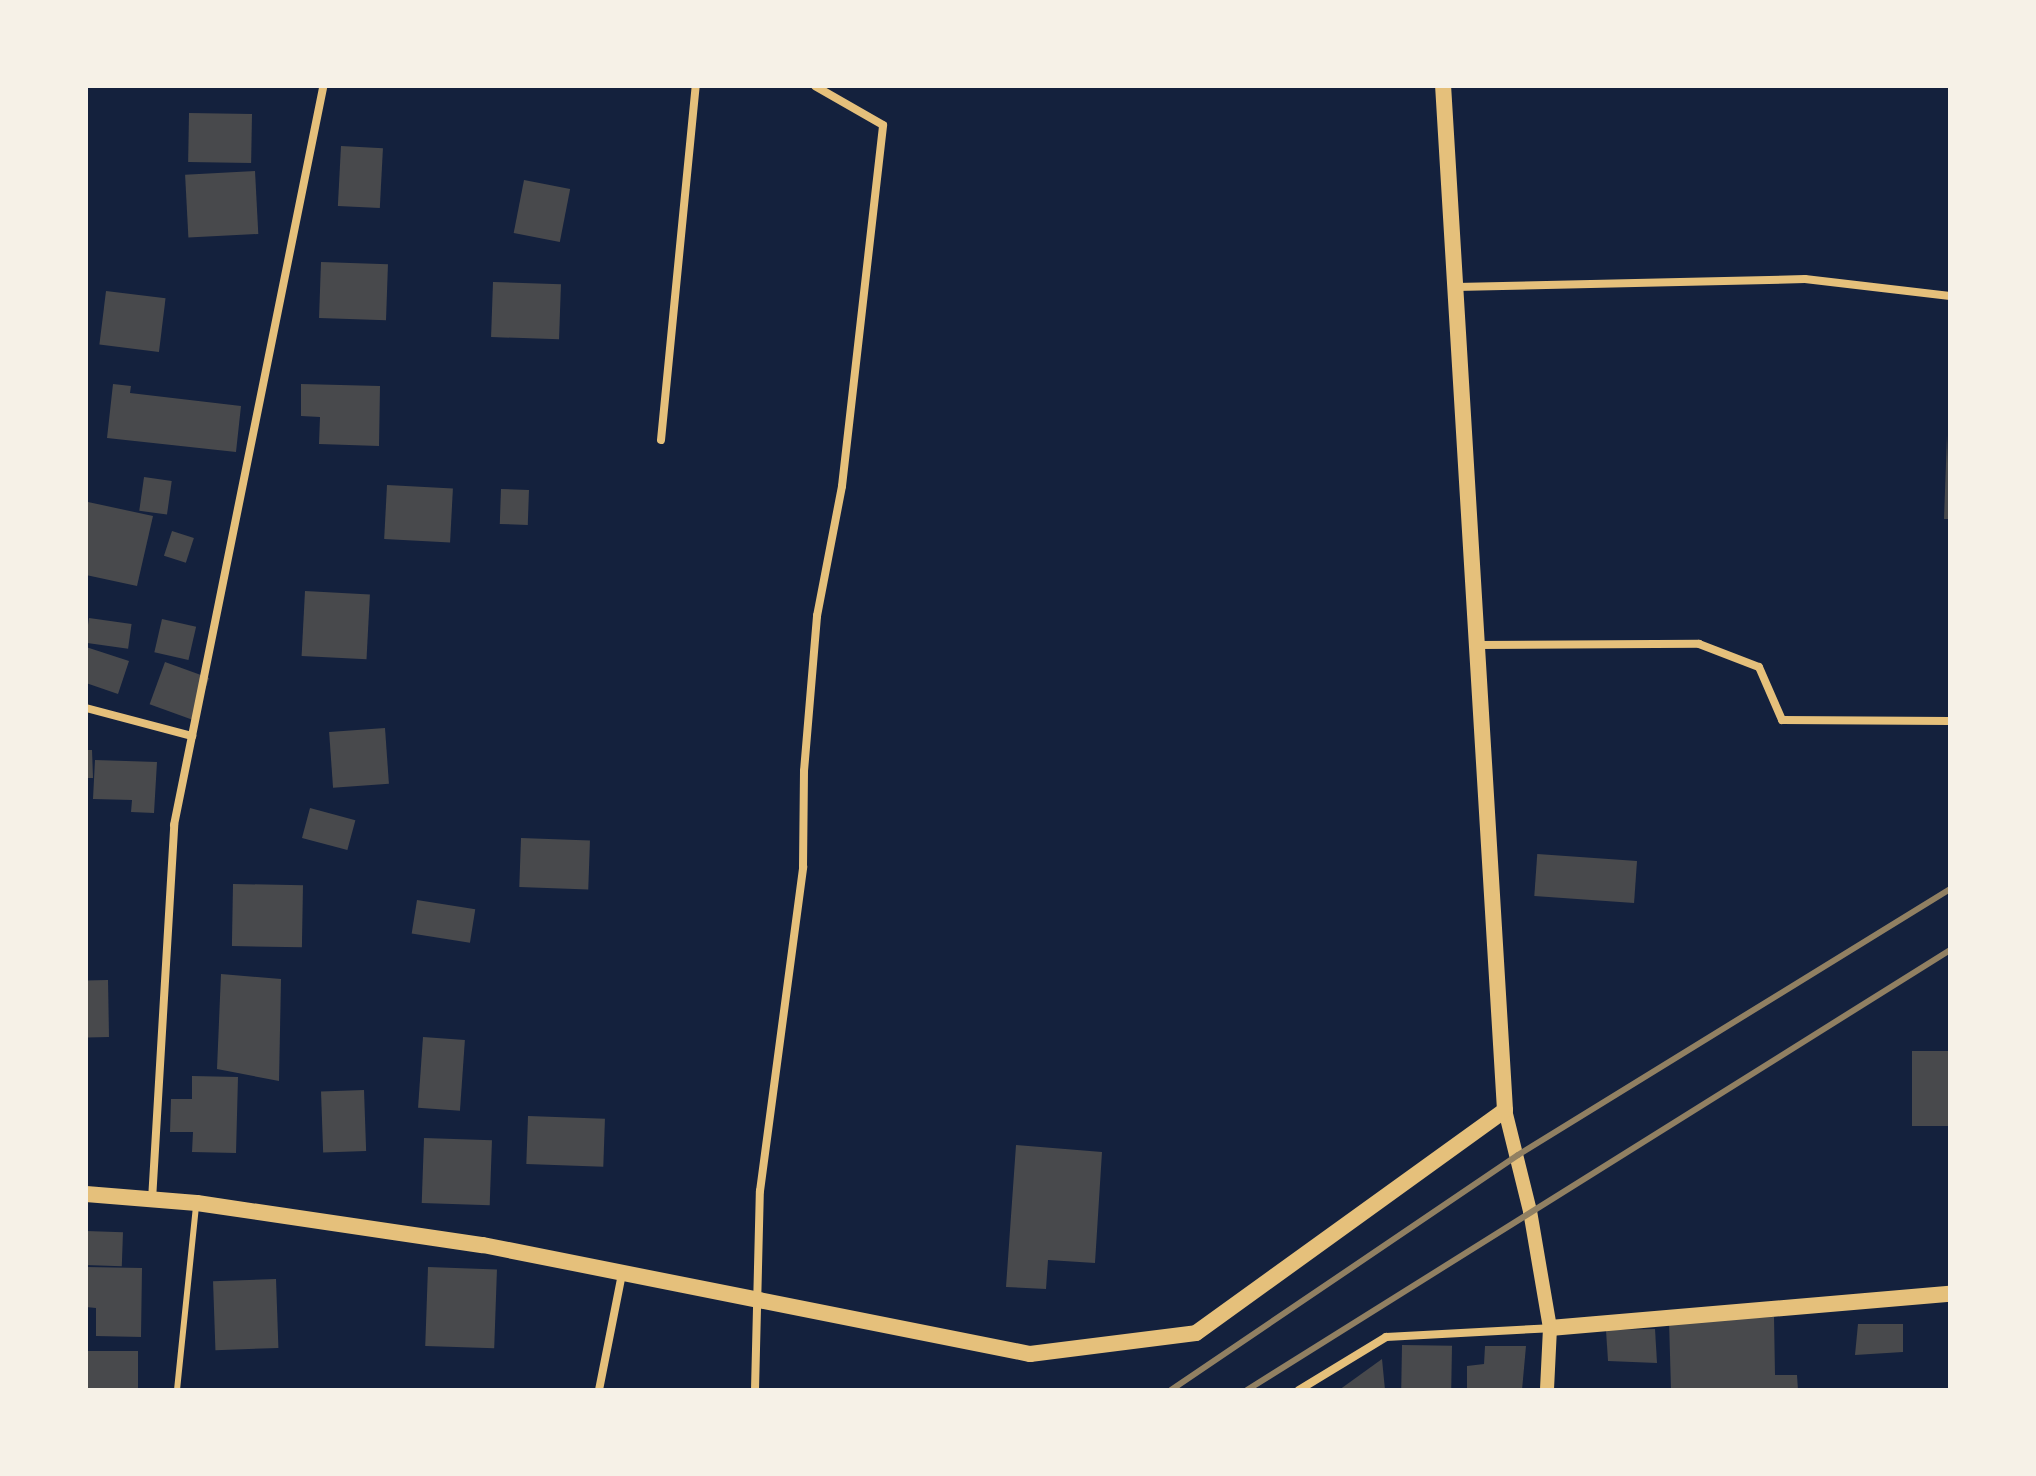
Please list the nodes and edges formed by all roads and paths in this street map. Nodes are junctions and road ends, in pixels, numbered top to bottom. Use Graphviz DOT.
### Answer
graph roads {
  1 [pos="696,86"];
  2 [pos="815,86"];
  3 [pos="1443,86"];
  4 [pos="323,88"];
  5 [pos="1454,287"];
  6 [pos="1950,296"];
  7 [pos="661,440"];
  8 [pos="1477,645"];
  9 [pos="86,708"];
  10 [pos="1950,721"];
  11 [pos="192,736"];
  12 [pos="1505,1110"];
  13 [pos="86,1194"];
  14 [pos="152,1200"];
  15 [pos="197,1203"];
  16 [pos="622,1274"];
  17 [pos="1950,1294"];
  18 [pos="759,1302"];
  19 [pos="1550,1328"];
  20 [pos="177,1390"];
  21 [pos="599,1390"];
  22 [pos="755,1390"];
  23 [pos="1299,1390"];
  24 [pos="1547,1390"];
  1 -- 7 [label="street"];
  2 -- 18 [label="street"];
  3 -- 5 [label="main road"];
  4 -- 11 [label="street"];
  5 -- 6 [label="street"];
  5 -- 8 [label="main road"];
  8 -- 10 [label="street"];
  8 -- 12 [label="main road"];
  9 -- 11 [label="street"];
  11 -- 14 [label="street"];
  12 -- 18 [label="main road"];
  12 -- 19 [label="street"];
  13 -- 14 [label="main road"];
  14 -- 15 [label="main road"];
  15 -- 16 [label="main road"];
  15 -- 20 [label="lane"];
  16 -- 18 [label="main road"];
  16 -- 21 [label="street"];
  17 -- 19 [label="main road"];
  18 -- 22 [label="street"];
  19 -- 23 [label="street"];
  19 -- 24 [label="street"];
}
